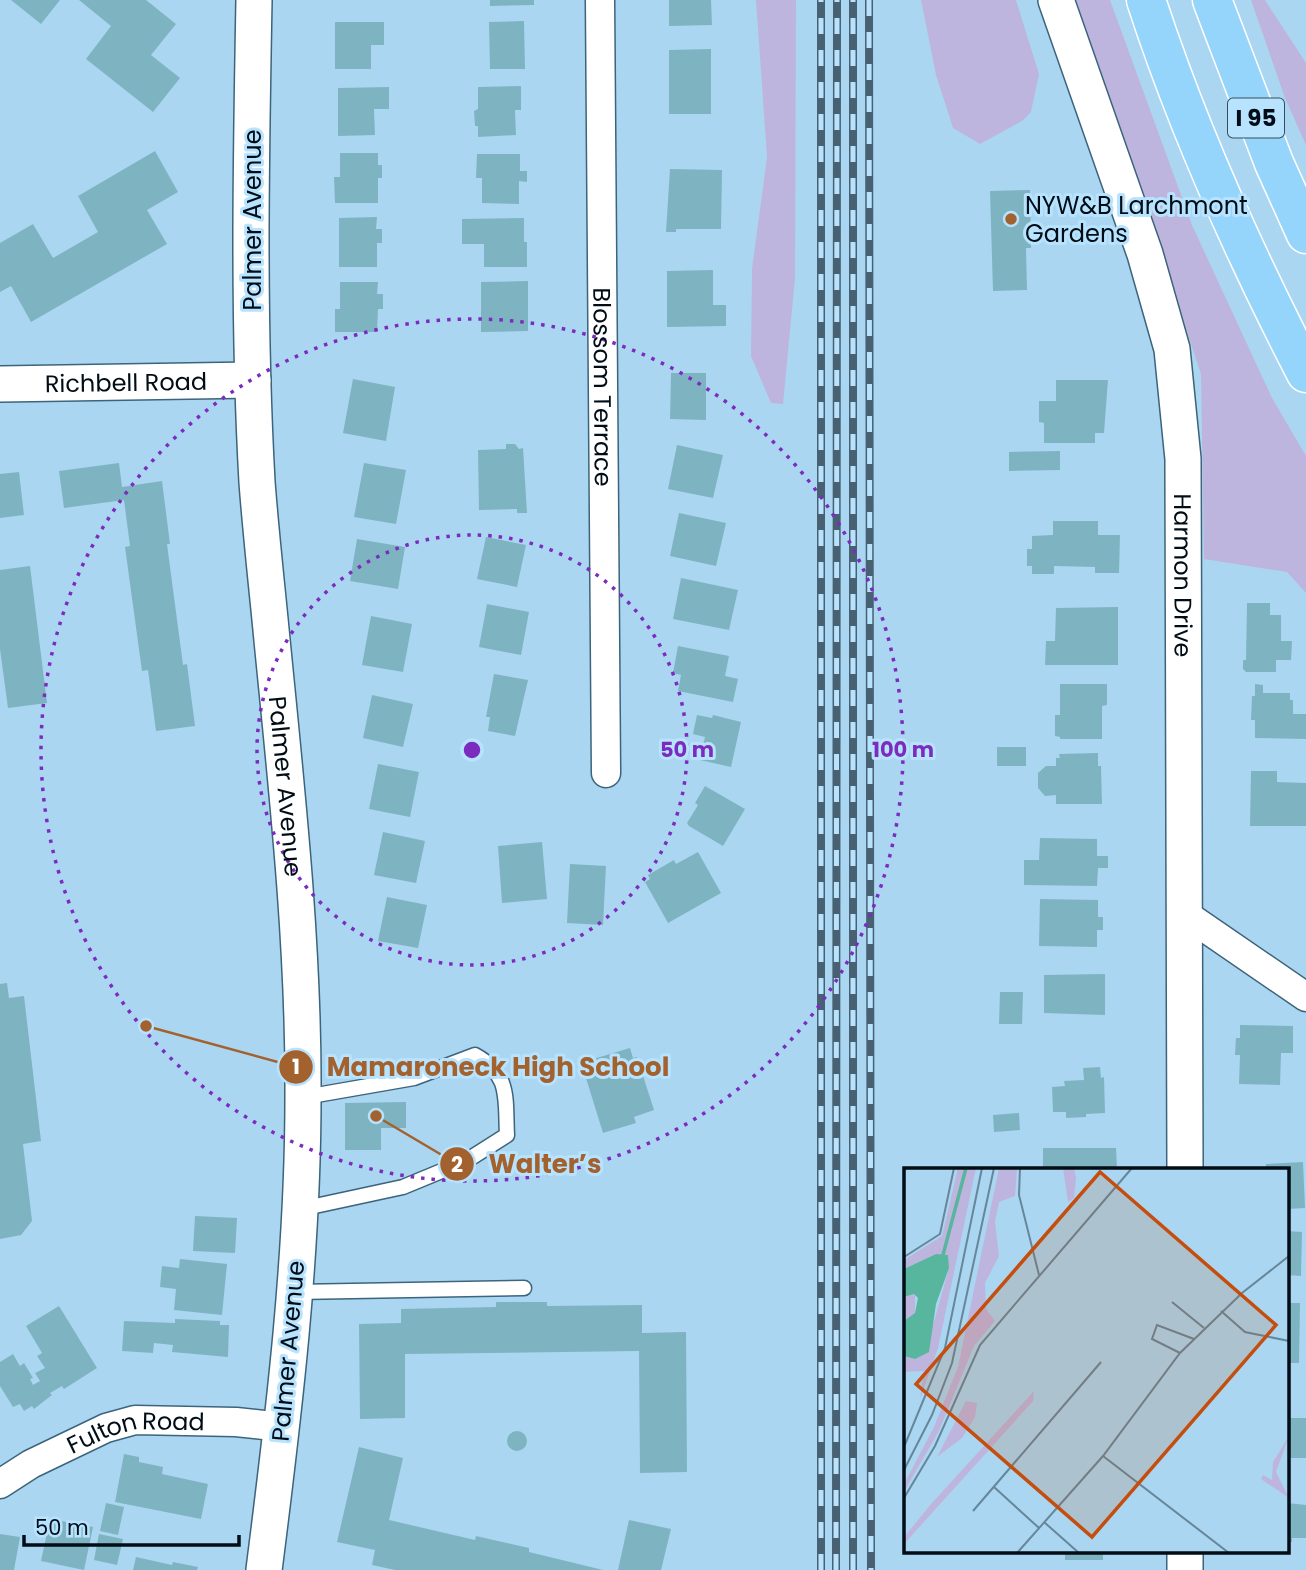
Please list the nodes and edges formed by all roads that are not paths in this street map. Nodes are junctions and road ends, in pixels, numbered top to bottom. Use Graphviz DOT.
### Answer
graph roads {
  1 [pos="254,0"];
  2 [pos="600,0"];
  3 [pos="1056,0"];
  4 [pos="1146,0"];
  5 [pos="1212,0"];
  6 [pos="1306,234"];
  7 [pos="1306,373"];
  8 [pos="253,380"];
  9 [pos="0,384"];
  10 [pos="606,773"];
  11 [pos="1185,914"];
  12 [pos="1306,998"];
  13 [pos="303,1097"];
  14 [pos="1185,1168"];
  15 [pos="299,1209"];
  16 [pos="524,1287"];
  17 [pos="295,1292"];
  18 [pos="282,1427"];
  19 [pos="0,1484"];
  20 [pos="1185,1552"];
  21 [pos="264,1570"];
  22 [pos="1185,1570"];
  1 -- 8 [label="street, Palmer Avenue"];
  2 -- 10 [label="street, Blossom Terrace"];
  3 -- 11 [label="street, Harmon Drive"];
  4 -- 7 [label="highway, I 95"];
  5 -- 6 [label="highway, I 95"];
  8 -- 9 [label="street, Richbell Road"];
  8 -- 13 [label="street, Palmer Avenue"];
  11 -- 12 [label="street"];
  11 -- 14 [label="street, Harmon Drive"];
  13 -- 15 [label="street, Palmer Avenue"];
  13 -- 15 [label="lane"];
  15 -- 17 [label="street, Palmer Avenue"];
  16 -- 17 [label="lane"];
  17 -- 18 [label="street, Palmer Avenue"];
  18 -- 19 [label="street, Fulton Road"];
  18 -- 21 [label="street, Palmer Avenue"];
  20 -- 22 [label="street"];
}
